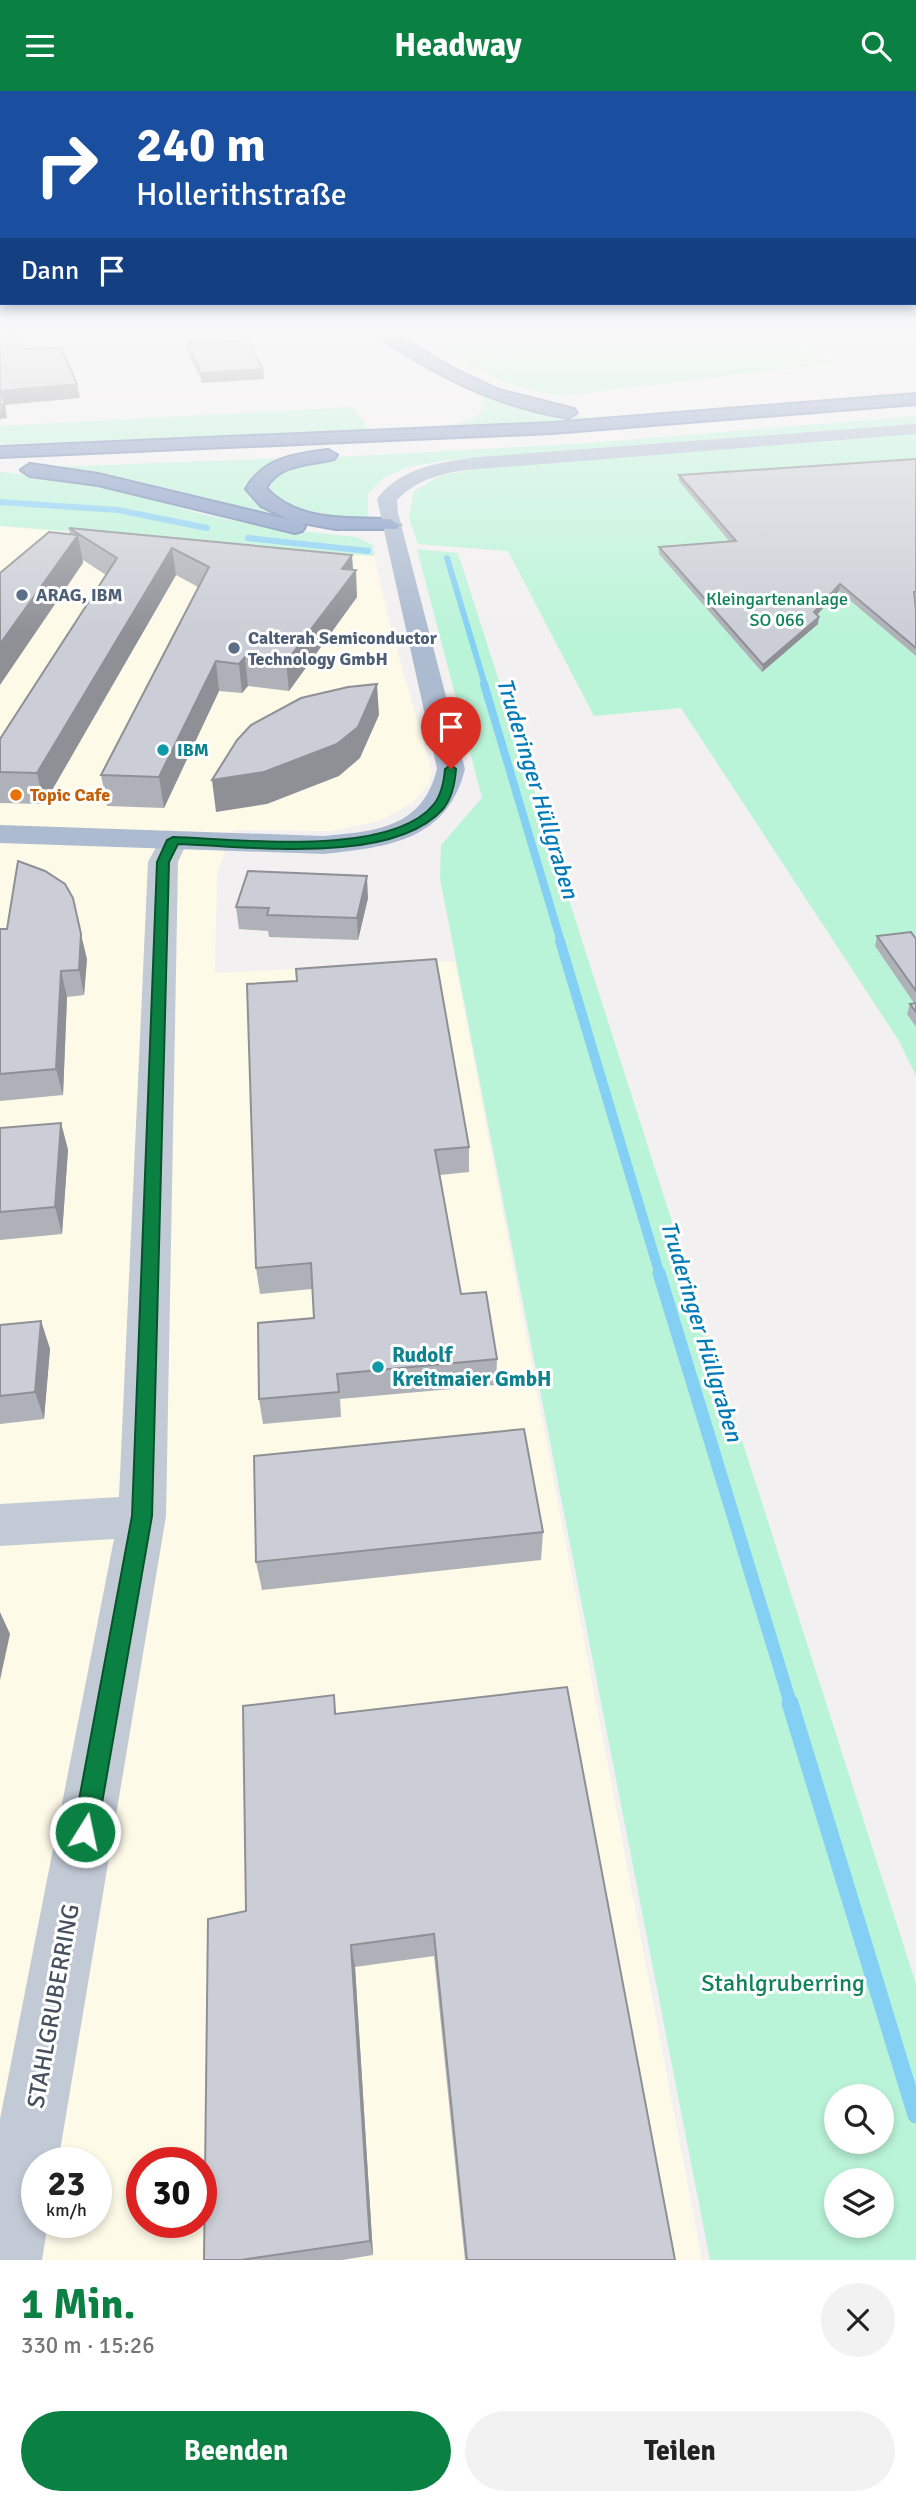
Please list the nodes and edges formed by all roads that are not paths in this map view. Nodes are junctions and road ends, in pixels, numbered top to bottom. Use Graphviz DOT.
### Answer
graph roads {
  1 [pos="345,433"];
  2 [pos="424,433"];
  3 [pos="600,433"];
  4 [pos="864,433"];
  5 [pos="525,439"];
  6 [pos="297,440"];
  7 [pos="0,452"];
  8 [pos="0,461"];
  9 [pos="0,468"];
  10 [pos="392,530"];
  11 [pos="0,834"];
  12 [pos="173,840"];
  13 [pos="142,1516"];
  14 [pos="0,1525"];
  15 [pos="8,2260"];
  1 -- 6 [label="highway"];
  2 -- 6 [label="highway"];
  3 -- 5 [label="highway"];
  4 -- 10 [label="main road"];
  5 -- 8 [label="highway"];
  5 -- 10 [label="highway"];
  6 -- 7 [label="highway"];
  9 -- 10 [label="highway"];
  10 -- 12 [label="main road"];
  11 -- 12 [label="main road"];
  12 -- 13 [label="street, STAHLGRUBERRING"];
  13 -- 14 [label="street"];
  13 -- 15 [label="street, STAHLGRUBERRING"];
}
